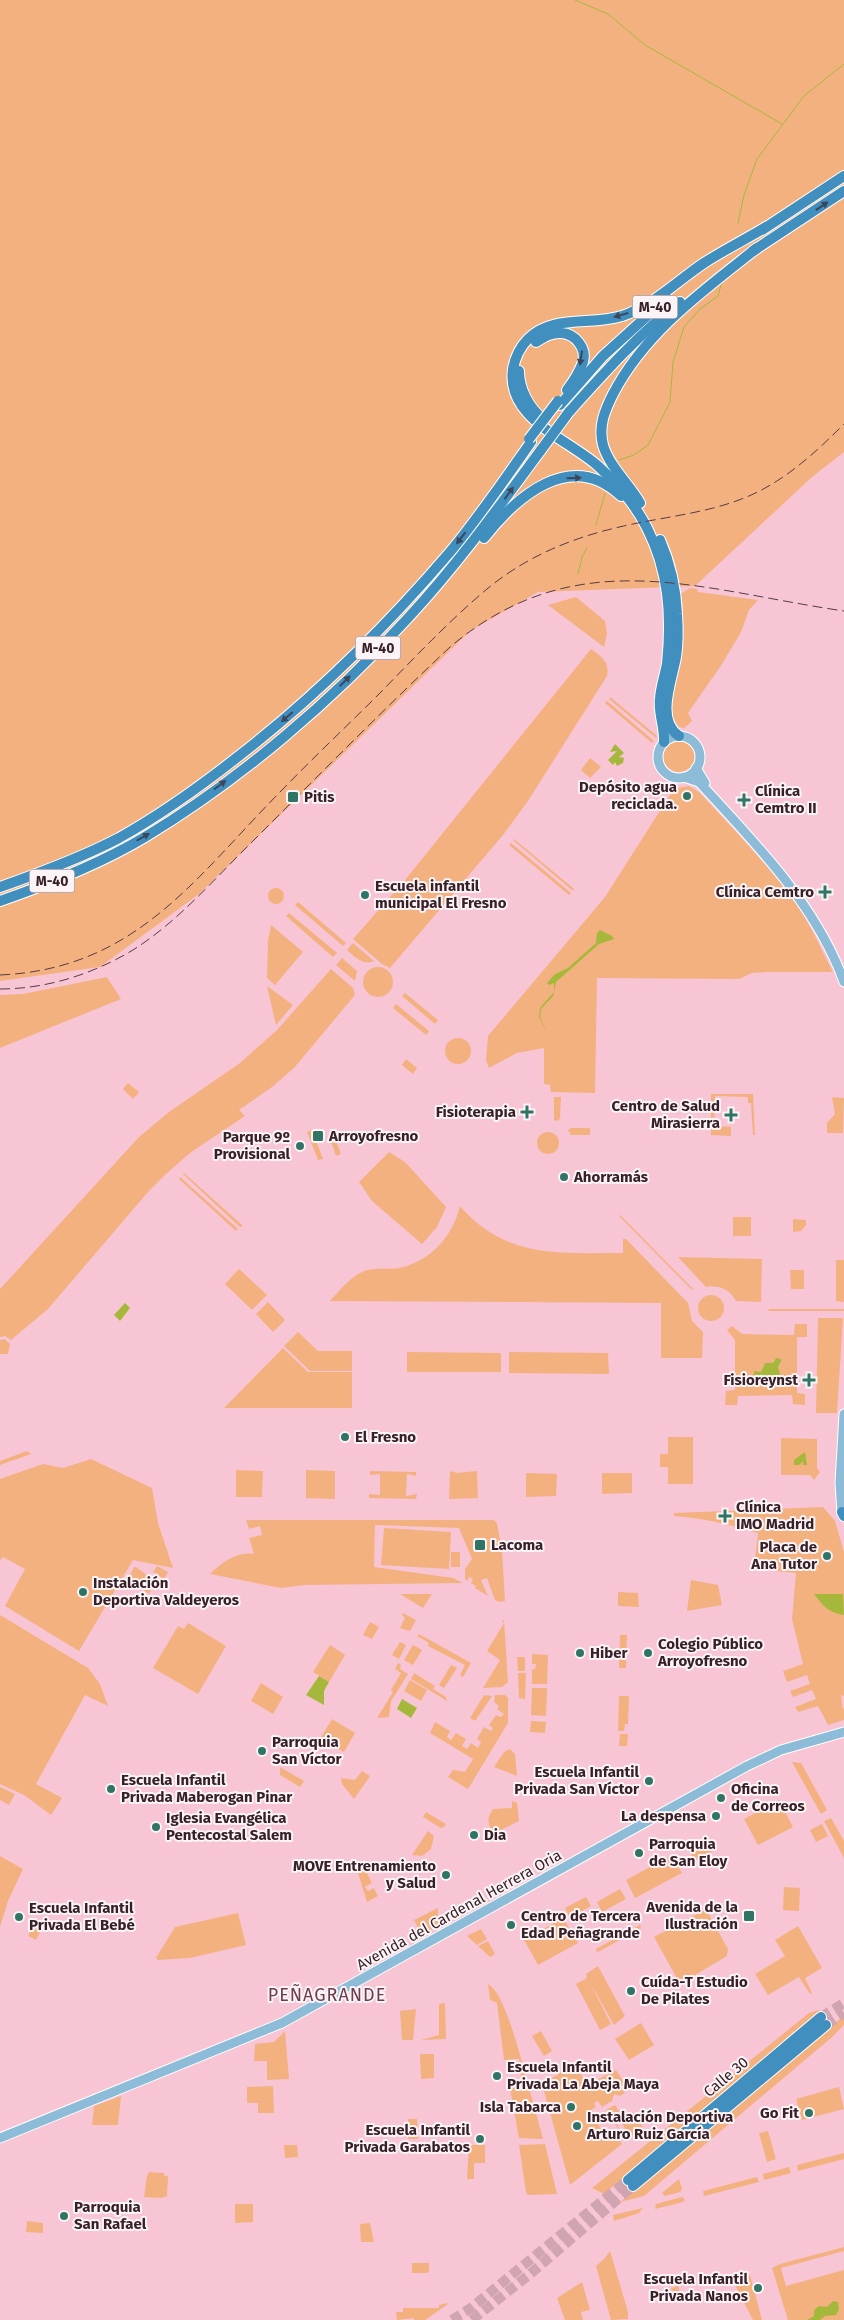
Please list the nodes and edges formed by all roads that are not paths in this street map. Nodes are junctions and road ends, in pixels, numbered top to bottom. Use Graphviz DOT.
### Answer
graph roads {
  1 [pos="844,176"];
  2 [pos="844,191"];
  3 [pos="766,227"];
  4 [pos="757,248"];
  5 [pos="559,403"];
  6 [pos="650,527"];
  7 [pos="408,619"];
  8 [pos="679,736"];
  9 [pos="664,742"];
  10 [pos="696,768"];
  11 [pos="684,776"];
  12 [pos="0,887"];
  13 [pos="0,901"];
  14 [pos="844,969"];
  15 [pos="844,982"];
  16 [pos="844,1414"];
  17 [pos="843,1514"];
  18 [pos="844,1726"];
  19 [pos="844,1732"];
  20 [pos="824,2021"];
  21 [pos="200,2054"];
  22 [pos="180,2062"];
  23 [pos="0,2133"];
  24 [pos="0,2138"];
  25 [pos="630,2183"];
  1 -- 3 [label="highway, M-40"];
  4 -- 2 [label="highway, M-40, one-way"];
  3 -- 5 [label="highway, M-40"];
  3 -- 6 [label="highway, one-way"];
  4 -- 6 [label="highway"];
  7 -- 4 [label="highway, M-40, one-way, bridge"];
  6 -- 5 [label="highway, one-way"];
  5 -- 12 [label="highway, M-40, one-way, bridge"];
  7 -- 6 [label="highway, one-way"];
  6 -- 8 [label="highway"];
  6 -- 9 [label="highway"];
  13 -- 7 [label="highway, M-40, one-way"];
  8 -- 9 [label="main road"];
  8 -- 10 [label="main road"];
  9 -- 11 [label="main road"];
  10 -- 11 [label="main road"];
  10 -- 14 [label="main road"];
  11 -- 15 [label="main road"];
  16 -- 17 [label="main road"];
  18 -- 21 [label="main road, Avenida del Cardenal Herrera Oria"];
  19 -- 21 [label="main road, Avenida del Cardenal Herrera Oria"];
  20 -- 25 [label="highway, Calle 30"];
  21 -- 22 [label="main road, Avenida del Cardenal Herrera Oria"];
  22 -- 23 [label="main road, Avenida del Cardenal Herrera Oria"];
  22 -- 24 [label="main road, Avenida del Cardenal Herrera Oria"];
}
